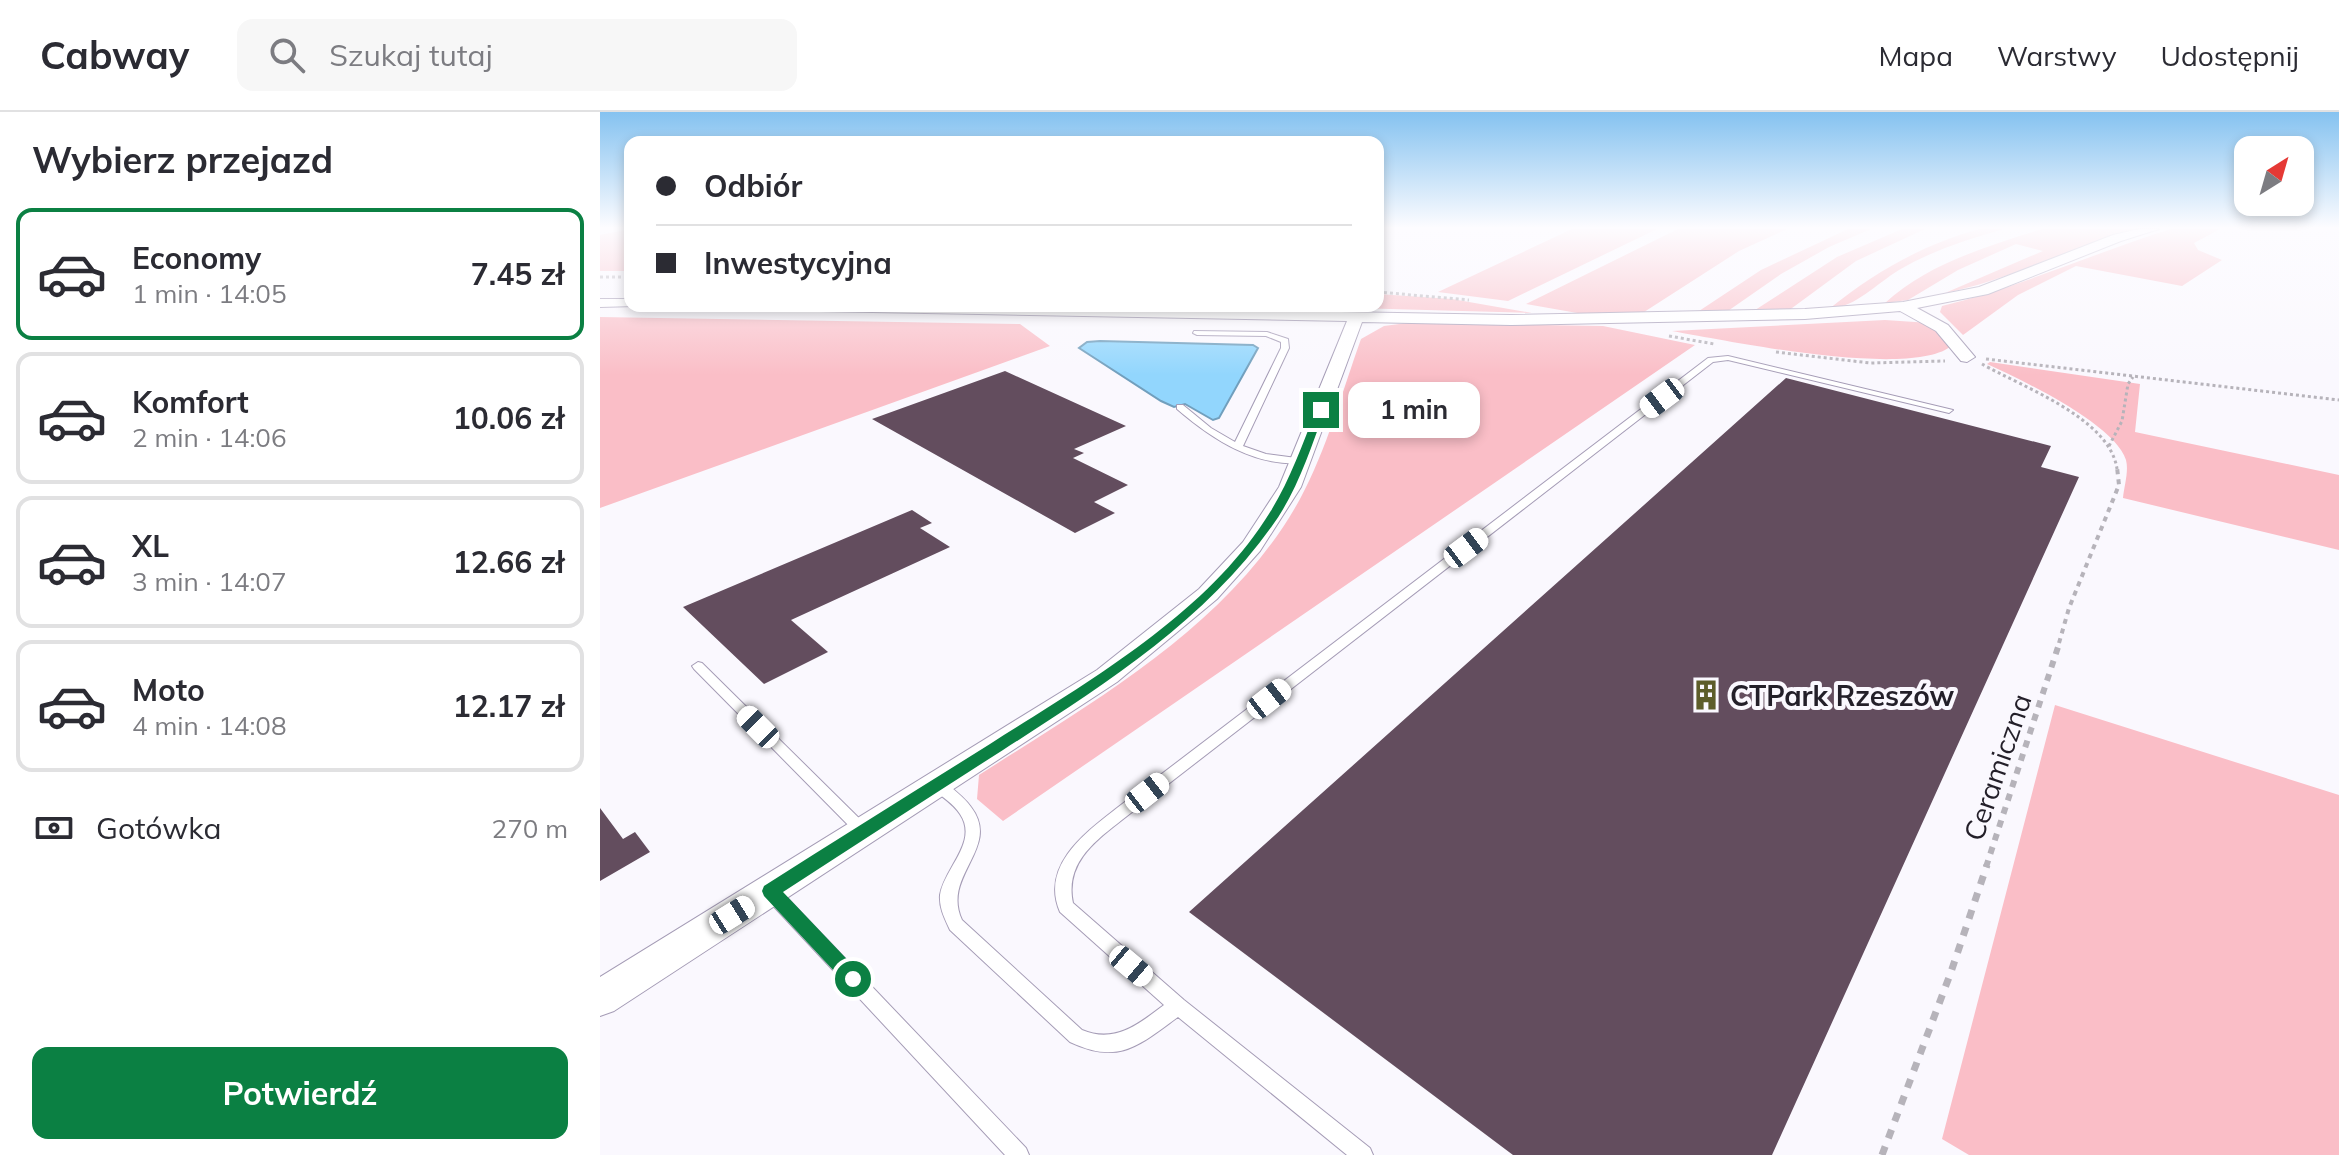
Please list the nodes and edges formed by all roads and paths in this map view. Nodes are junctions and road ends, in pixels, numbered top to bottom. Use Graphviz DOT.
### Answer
graph roads {
  1 [pos="2017,278"];
  2 [pos="600,303"];
  3 [pos="624,303"];
  4 [pos="1903,306"];
  5 [pos="1091,312"];
  6 [pos="1353,327"];
  7 [pos="1197,333"];
  8 [pos="1666,335"];
  9 [pos="1728,345"];
  10 [pos="1773,352"];
  11 [pos="1967,357"];
  12 [pos="2133,377"];
  13 [pos="2339,400"];
  14 [pos="1180,407"];
  15 [pos="1949,410"];
  16 [pos="2109,446"];
  17 [pos="1237,448"];
  18 [pos="1301,461"];
  19 [pos="698,666"];
  20 [pos="938,785"];
  21 [pos="864,832"];
  22 [pos="770,891"];
  23 [pos="600,998"];
  24 [pos="1178,1006"];
  25 [pos="1019,1155"];
  26 [pos="1363,1155"];
  27 [pos="1882,1155"];
  1 -- 4 [label="street"];
  2 -- 3 [label="street"];
  4 -- 6 [label="street"];
  4 -- 11 [label="street"];
  5 -- 6 [label="street"];
  6 -- 18 [label="street"];
  7 -- 17 [label="lane"];
  8 -- 9 [label="path"];
  10 -- 11 [label="path"];
  11 -- 12 [label="path"];
  11 -- 16 [label="path"];
  12 -- 13 [label="path"];
  12 -- 16 [label="path"];
  14 -- 17 [label="lane"];
  15 -- 24 [label="lane"];
  16 -- 27 [label="path, Ceramiczna"];
  17 -- 18 [label="lane"];
  18 -- 20 [label="street"];
  19 -- 21 [label="lane"];
  20 -- 21 [label="street"];
  20 -- 24 [label="lane"];
  21 -- 22 [label="street"];
  22 -- 23 [label="street"];
  22 -- 25 [label="lane"];
  24 -- 26 [label="lane"];
}
